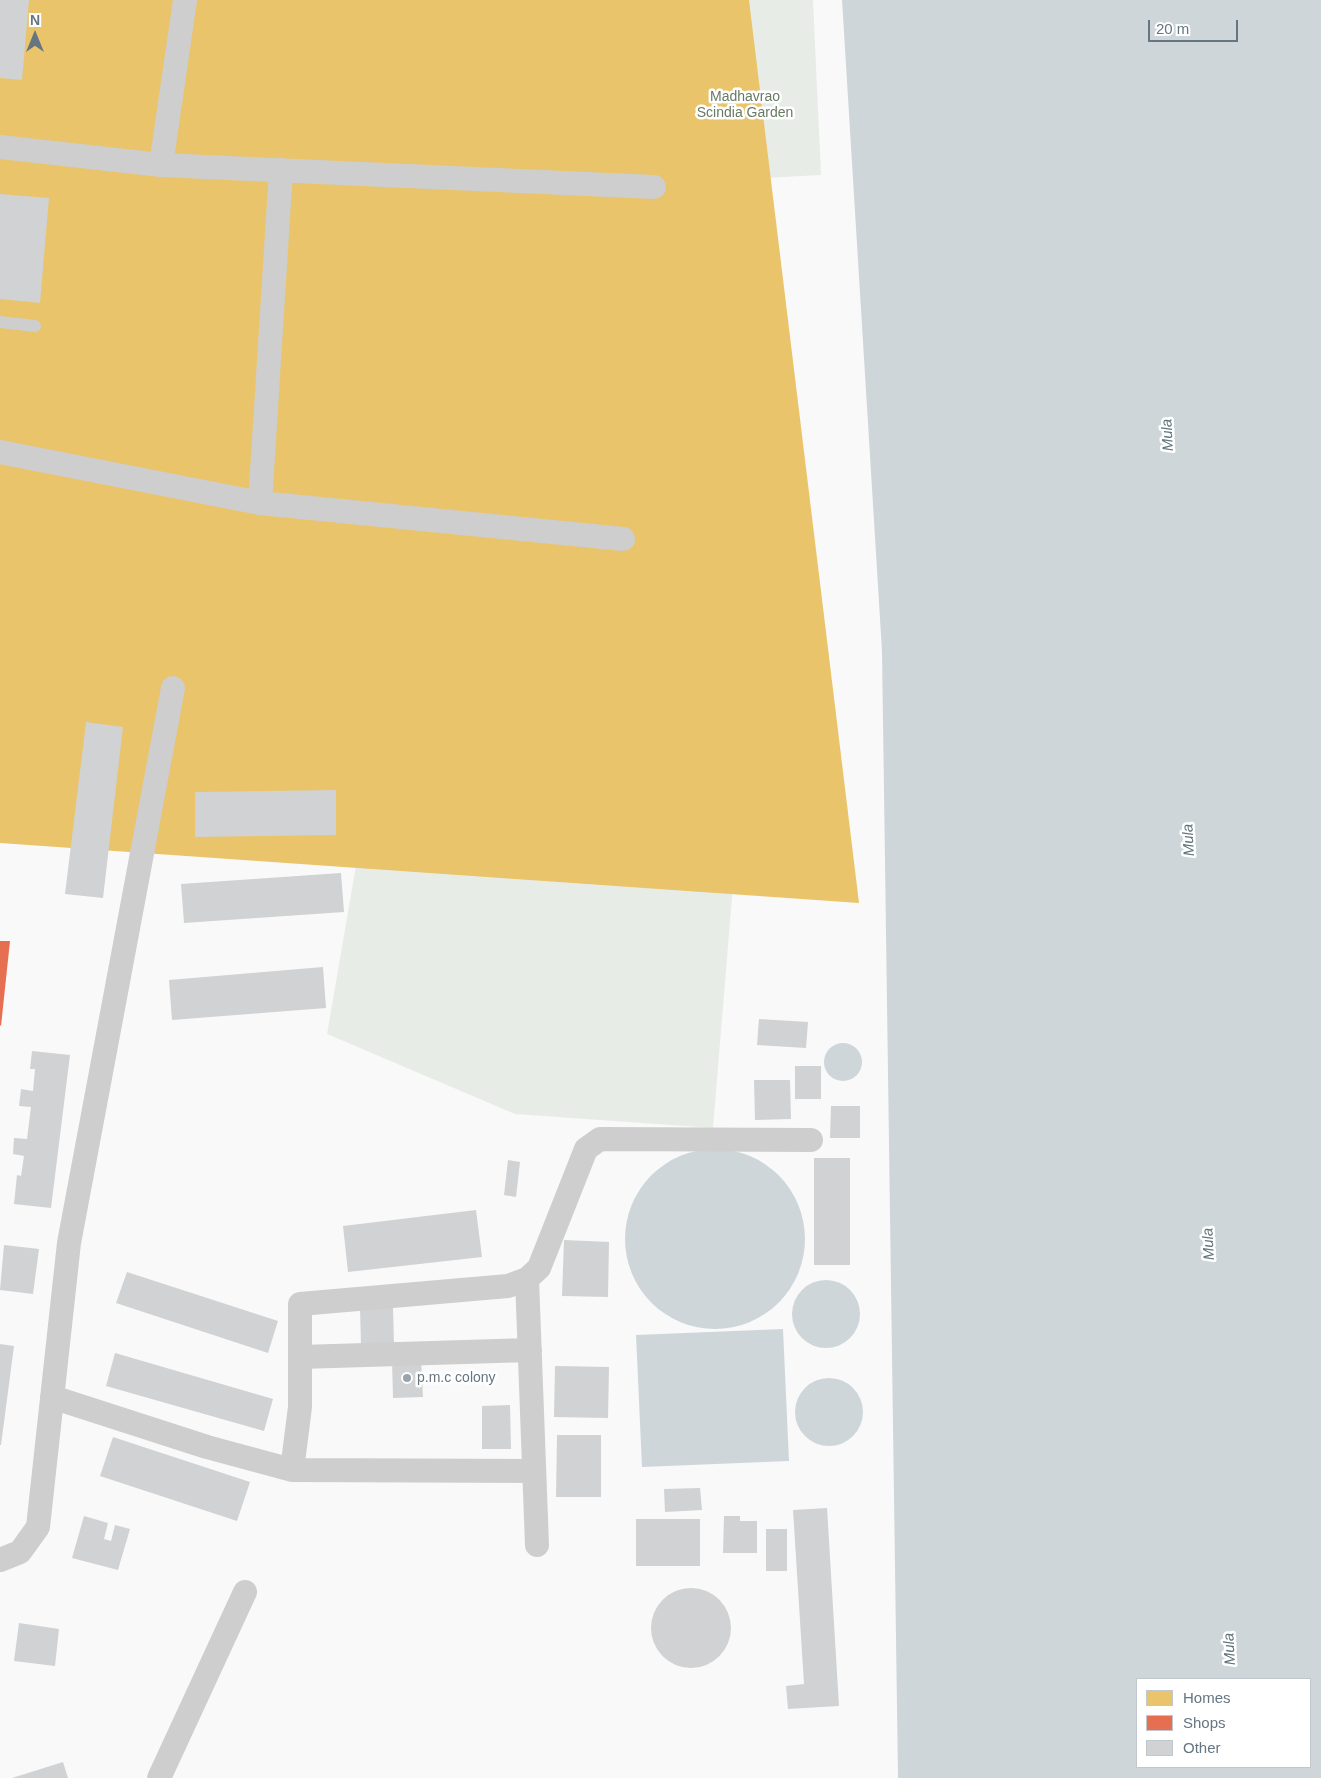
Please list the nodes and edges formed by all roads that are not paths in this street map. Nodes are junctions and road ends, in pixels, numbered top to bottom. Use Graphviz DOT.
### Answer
graph roads {
  1 [pos="185,0"];
  2 [pos="0,147"];
  3 [pos="161,165"];
  4 [pos="281,170"];
  5 [pos="654,187"];
  6 [pos="0,322"];
  7 [pos="34,326"];
  8 [pos="0,452"];
  9 [pos="260,503"];
  10 [pos="623,539"];
  11 [pos="173,688"];
  12 [pos="811,1140"];
  13 [pos="527,1279"];
  14 [pos="530,1350"];
  15 [pos="300,1357"];
  16 [pos="52,1397"];
  17 [pos="292,1470"];
  18 [pos="534,1471"];
  19 [pos="537,1545"];
  20 [pos="0,1560"];
  21 [pos="245,1592"];
  22 [pos="159,1778"];
  1 -- 3 [label="street"];
  2 -- 3 [label="street"];
  3 -- 4 [label="street"];
  4 -- 5 [label="street"];
  4 -- 9 [label="street"];
  6 -- 7 [label="lane"];
  8 -- 9 [label="street"];
  9 -- 10 [label="street"];
  11 -- 16 [label="street"];
  12 -- 13 [label="street"];
  13 -- 14 [label="street"];
  13 -- 15 [label="street"];
  14 -- 15 [label="street"];
  14 -- 18 [label="street"];
  15 -- 17 [label="street"];
  16 -- 17 [label="street"];
  16 -- 20 [label="street"];
  17 -- 18 [label="street"];
  18 -- 19 [label="street"];
  21 -- 22 [label="street"];
}
